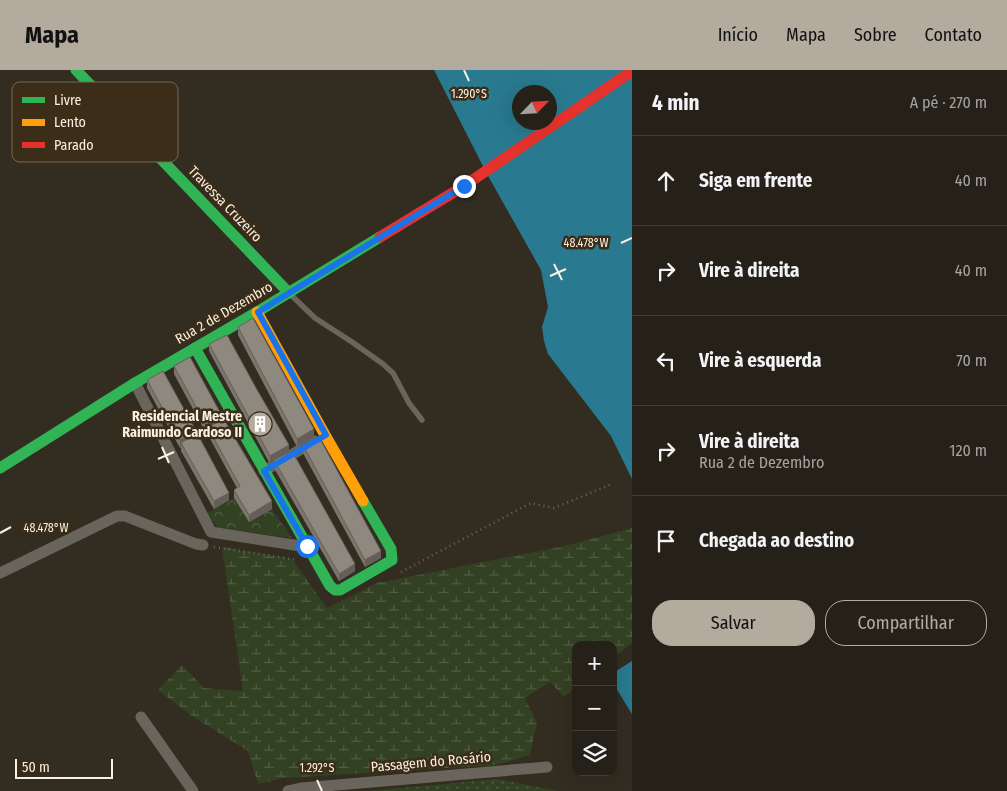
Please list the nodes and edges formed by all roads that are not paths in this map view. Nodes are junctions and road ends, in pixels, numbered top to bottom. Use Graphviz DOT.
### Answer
graph roads {
  1 [pos="76,70"];
  2 [pos="632,71"];
  3 [pos="87,82"];
  4 [pos="164,162"];
  5 [pos="289,293"];
  6 [pos="258,312"];
  7 [pos="195,348"];
  8 [pos="135,383"];
  9 [pos="422,420"];
  10 [pos="326,435"];
  11 [pos="0,468"];
  12 [pos="264,471"];
  13 [pos="203,545"];
  14 [pos="307,546"];
  15 [pos="0,574"];
  16 [pos="141,717"];
  17 [pos="547,767"];
  18 [pos="193,791"];
  19 [pos="288,791"];
  1 -- 3 [label="street, Travessa Cruzeiro"];
  2 -- 5 [label="street, Rua 2 de Dezembro"];
  4 -- 5 [label="street, Travessa Cruzeiro"];
  5 -- 6 [label="street, Rua 2 de Dezembro"];
  5 -- 9 [label="lane"];
  6 -- 7 [label="street, Rua 2 de Dezembro"];
  6 -- 10 [label="street"];
  7 -- 8 [label="street, Rua 2 de Dezembro"];
  7 -- 12 [label="street"];
  8 -- 11 [label="street, Rua 2 de Dezembro"];
  8 -- 14 [label="street"];
  10 -- 12 [label="street"];
  10 -- 14 [label="street"];
  12 -- 14 [label="street"];
  13 -- 15 [label="street"];
  16 -- 18 [label="street"];
  17 -- 19 [label="street, Passagem do Rosário"];
}
